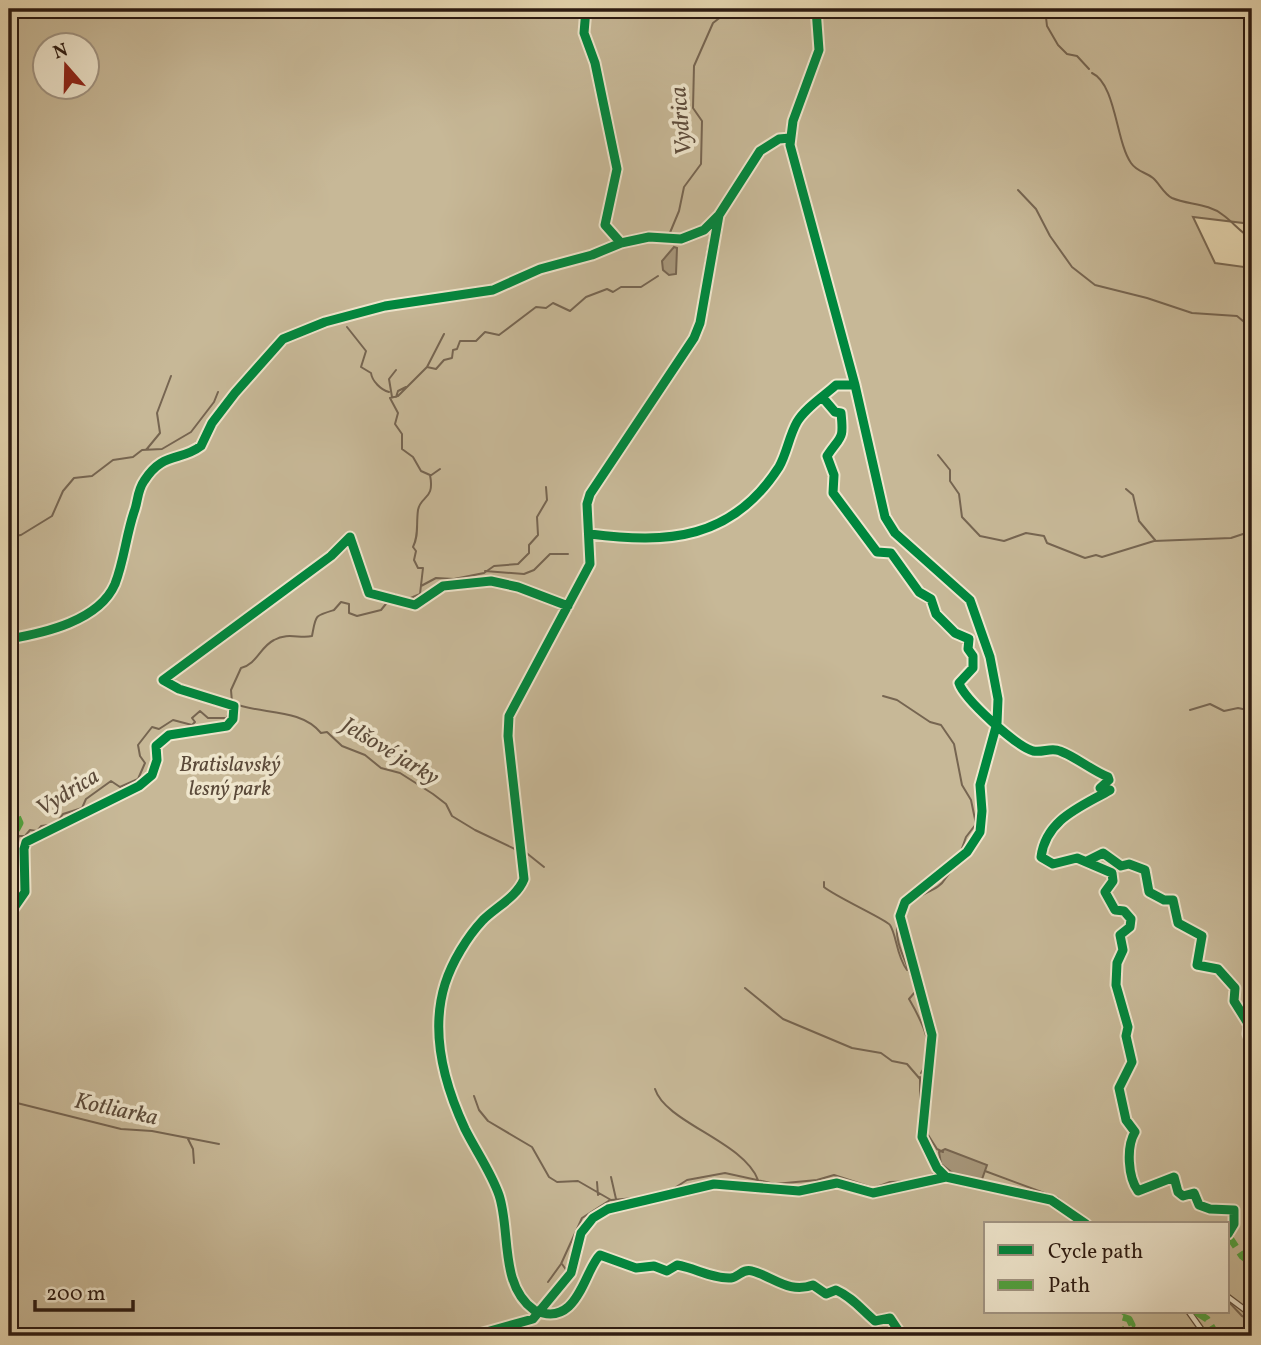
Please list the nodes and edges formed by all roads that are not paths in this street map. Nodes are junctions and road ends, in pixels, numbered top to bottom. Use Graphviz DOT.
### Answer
graph roads {
  1 [pos="803,98"];
  2 [pos="790,138"];
  3 [pos="946,1177"];
  4 [pos="1083,1222"];
  5 [pos="1230,1298"];
  6 [pos="538,1312"];
  7 [pos="1190,1314"];
  8 [pos="1252,1315"];
  9 [pos="472,1336"];
  10 [pos="1206,1336"];
  1 -- 2 [label="street"];
  2 -- 3 [label="street"];
  2 -- 6 [label="street"];
  3 -- 4 [label="street"];
  3 -- 6 [label="street"];
  5 -- 8 [label="street"];
  6 -- 9 [label="street"];
  7 -- 10 [label="street"];
}
